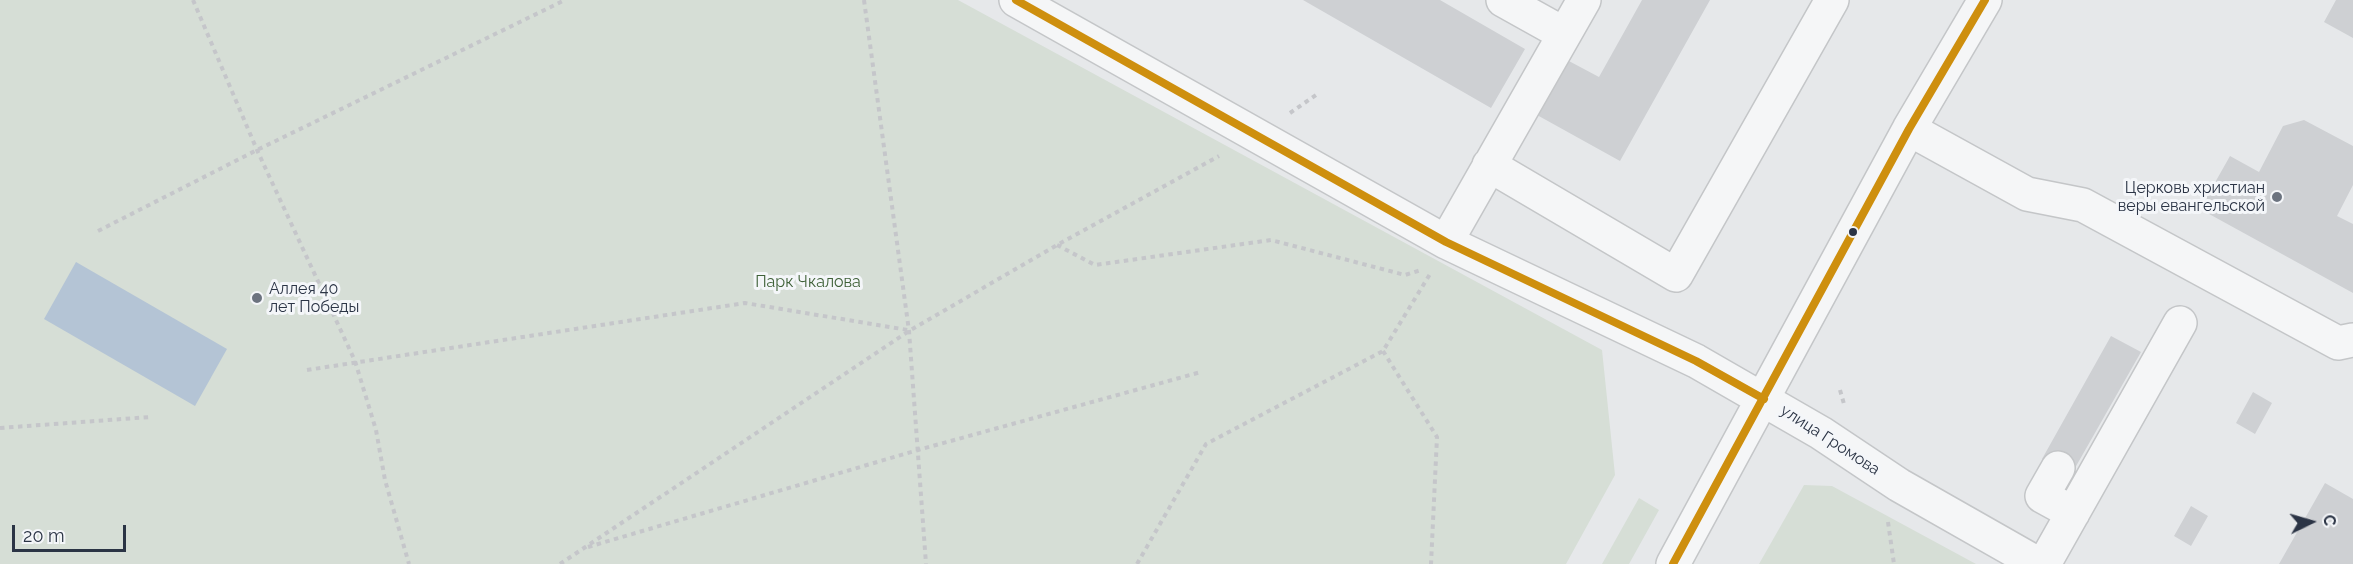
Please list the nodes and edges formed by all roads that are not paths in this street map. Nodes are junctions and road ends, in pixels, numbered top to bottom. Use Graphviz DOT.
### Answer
graph roads {
  1 [pos="1016,0"];
  2 [pos="1503,0"];
  3 [pos="1555,0"];
  4 [pos="1584,0"];
  5 [pos="1833,0"];
  6 [pos="1984,0"];
  7 [pos="1564,34"];
  8 [pos="1909,129"];
  9 [pos="1489,165"];
  10 [pos="1441,254"];
  11 [pos="2180,323"];
  12 [pos="2353,340"];
  13 [pos="1764,399"];
  14 [pos="2058,468"];
  15 [pos="2073,513"];
  16 [pos="1673,564"];
  17 [pos="2038,564"];
  18 [pos="2044,564"];
  1 -- 10 [label="street, улица Громова"];
  2 -- 7 [label="street"];
  3 -- 7 [label="street"];
  4 -- 7 [label="street"];
  5 -- 9 [label="street"];
  6 -- 8 [label="street"];
  7 -- 9 [label="street"];
  8 -- 12 [label="street"];
  8 -- 13 [label="street"];
  9 -- 10 [label="street"];
  10 -- 13 [label="street, улица Громова"];
  11 -- 15 [label="street"];
  13 -- 16 [label="street"];
  13 -- 17 [label="street, улица Громова"];
  14 -- 15 [label="street"];
  15 -- 18 [label="street"];
}
